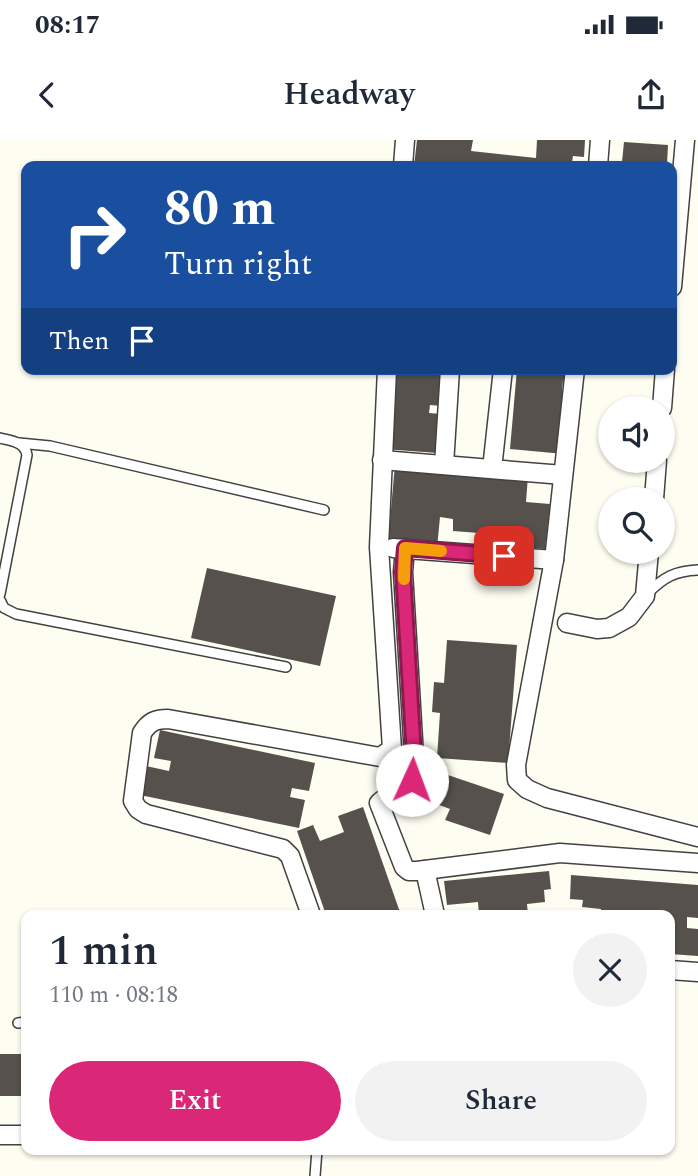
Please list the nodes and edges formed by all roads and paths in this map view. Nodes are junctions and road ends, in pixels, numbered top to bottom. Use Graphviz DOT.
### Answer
graph roads {
  1 [pos="405,140"];
  2 [pos="600,140"];
  3 [pos="685,140"];
  4 [pos="403,161"];
  5 [pos="598,161"];
  6 [pos="677,230"];
  7 [pos="387,375"];
  8 [pos="450,375"];
  9 [pos="502,375"];
  10 [pos="574,375"];
  11 [pos="665,375"];
  12 [pos="663,396"];
  13 [pos="0,438"];
  14 [pos="19,443"];
  15 [pos="382,460"];
  16 [pos="444,465"];
  17 [pos="492,469"];
  18 [pos="563,475"];
  19 [pos="324,510"];
  20 [pos="379,547"];
  21 [pos="405,548"];
  22 [pos="554,560"];
  23 [pos="648,564"];
  24 [pos="698,570"];
  25 [pos="0,594"];
  26 [pos="645,596"];
  27 [pos="0,600"];
  28 [pos="567,623"];
  29 [pos="286,667"];
  30 [pos="698,837"];
  31 [pos="698,863"];
  32 [pos="425,870"];
  33 [pos="309,910"];
  34 [pos="434,910"];
  35 [pos="675,970"];
  36 [pos="698,972"];
  37 [pos="0,1135"];
  38 [pos="21,1135"];
  39 [pos="317,1155"];
  40 [pos="315,1176"];
  1 -- 4 [label="street"];
  2 -- 5 [label="street"];
  3 -- 6 [label="street"];
  7 -- 15 [label="street"];
  8 -- 16 [label="street"];
  9 -- 17 [label="street"];
  10 -- 18 [label="street"];
  11 -- 12 [label="street"];
  13 -- 14 [label="lane"];
  14 -- 19 [label="lane"];
  14 -- 25 [label="lane"];
  15 -- 16 [label="street"];
  15 -- 20 [label="street"];
  16 -- 17 [label="street"];
  17 -- 18 [label="street"];
  18 -- 22 [label="street"];
  20 -- 21 [label="street"];
  20 -- 33 [label="street"];
  21 -- 22 [label="street"];
  21 -- 32 [label="street"];
  22 -- 30 [label="street"];
  23 -- 26 [label="street"];
  24 -- 26 [label="lane"];
  26 -- 28 [label="street"];
  27 -- 29 [label="lane"];
  31 -- 32 [label="street"];
  32 -- 34 [label="street"];
  35 -- 36 [label="street"];
  37 -- 38 [label="street"];
  39 -- 40 [label="lane"];
}
